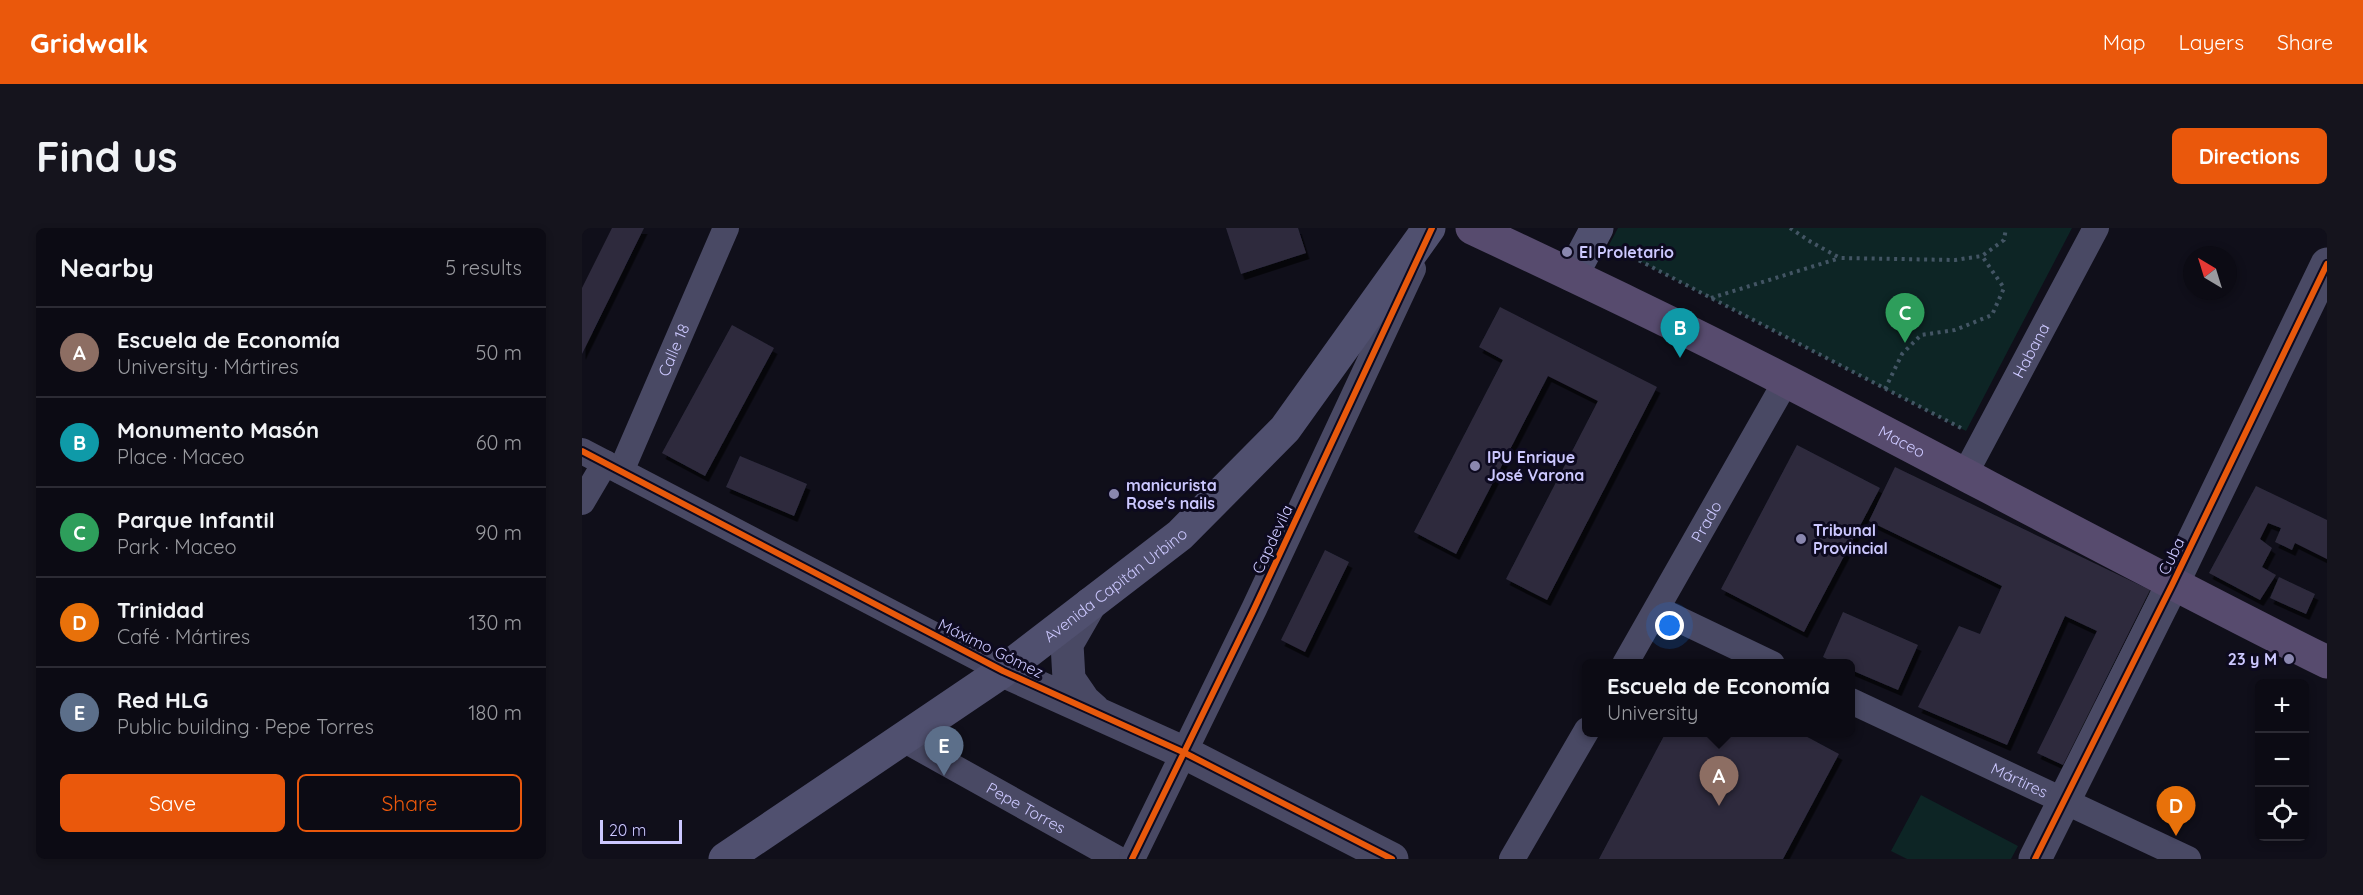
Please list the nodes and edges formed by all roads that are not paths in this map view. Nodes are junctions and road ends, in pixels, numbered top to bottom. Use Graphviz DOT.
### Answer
graph roads {
  1 [pos="726,228"];
  2 [pos="1430,228"];
  3 [pos="1472,228"];
  4 [pos="2096,228"];
  5 [pos="1603,236"];
  6 [pos="2327,264"];
  7 [pos="1572,275"];
  8 [pos="1786,381"];
  9 [pos="582,451"];
  10 [pos="613,467"];
  11 [pos="1965,474"];
  12 [pos="582,502"];
  13 [pos="2172,585"];
  14 [pos="1090,604"];
  15 [pos="1657,609"];
  16 [pos="1627,659"];
  17 [pos="1763,659"];
  18 [pos="2327,662"];
  19 [pos="1003,671"];
  20 [pos="1855,703"];
  21 [pos="1097,714"];
  22 [pos="1583,737"];
  23 [pos="903,739"];
  24 [pos="1185,753"];
  25 [pos="2064,802"];
  26 [pos="725,859"];
  27 [pos="1118,859"];
  28 [pos="1132,859"];
  29 [pos="1392,859"];
  30 [pos="1512,859"];
  31 [pos="2035,859"];
  32 [pos="2188,859"];
  1 -- 10 [label="street, Calle 18"];
  2 -- 14 [label="main road, Avenida Capitán Urbino"];
  2 -- 24 [label="street, Capdevila"];
  3 -- 7 [label="main road, Maceo"];
  4 -- 11 [label="street, Habana"];
  5 -- 7 [label="main road"];
  6 -- 13 [label="street, Cuba"];
  7 -- 8 [label="main road, Maceo"];
  8 -- 11 [label="main road, Maceo"];
  8 -- 15 [label="street, Prado"];
  9 -- 10 [label="street, Máximo Gómez"];
  10 -- 12 [label="street, Calle 18"];
  10 -- 19 [label="street, Máximo Gómez"];
  11 -- 13 [label="main road, Maceo"];
  13 -- 18 [label="main road, Maceo"];
  13 -- 25 [label="street, Cuba"];
  14 -- 19 [label="main road, Avenida Capitán Urbino"];
  14 -- 21 [label="street"];
  15 -- 16 [label="street, Prado"];
  15 -- 17 [label="street"];
  19 -- 21 [label="street, Máximo Gómez"];
  19 -- 23 [label="main road, Avenida Capitán Urbino"];
  20 -- 25 [label="street, Mártires"];
  21 -- 24 [label="street, Máximo Gómez"];
  22 -- 30 [label="street"];
  23 -- 26 [label="main road, Avenida Capitán Urbino"];
  23 -- 27 [label="street, Pepe Torres"];
  24 -- 28 [label="street, Capdevila"];
  24 -- 29 [label="street, Máximo Gómez"];
  25 -- 31 [label="street, Cuba"];
  25 -- 32 [label="street, Mártires"];
}
